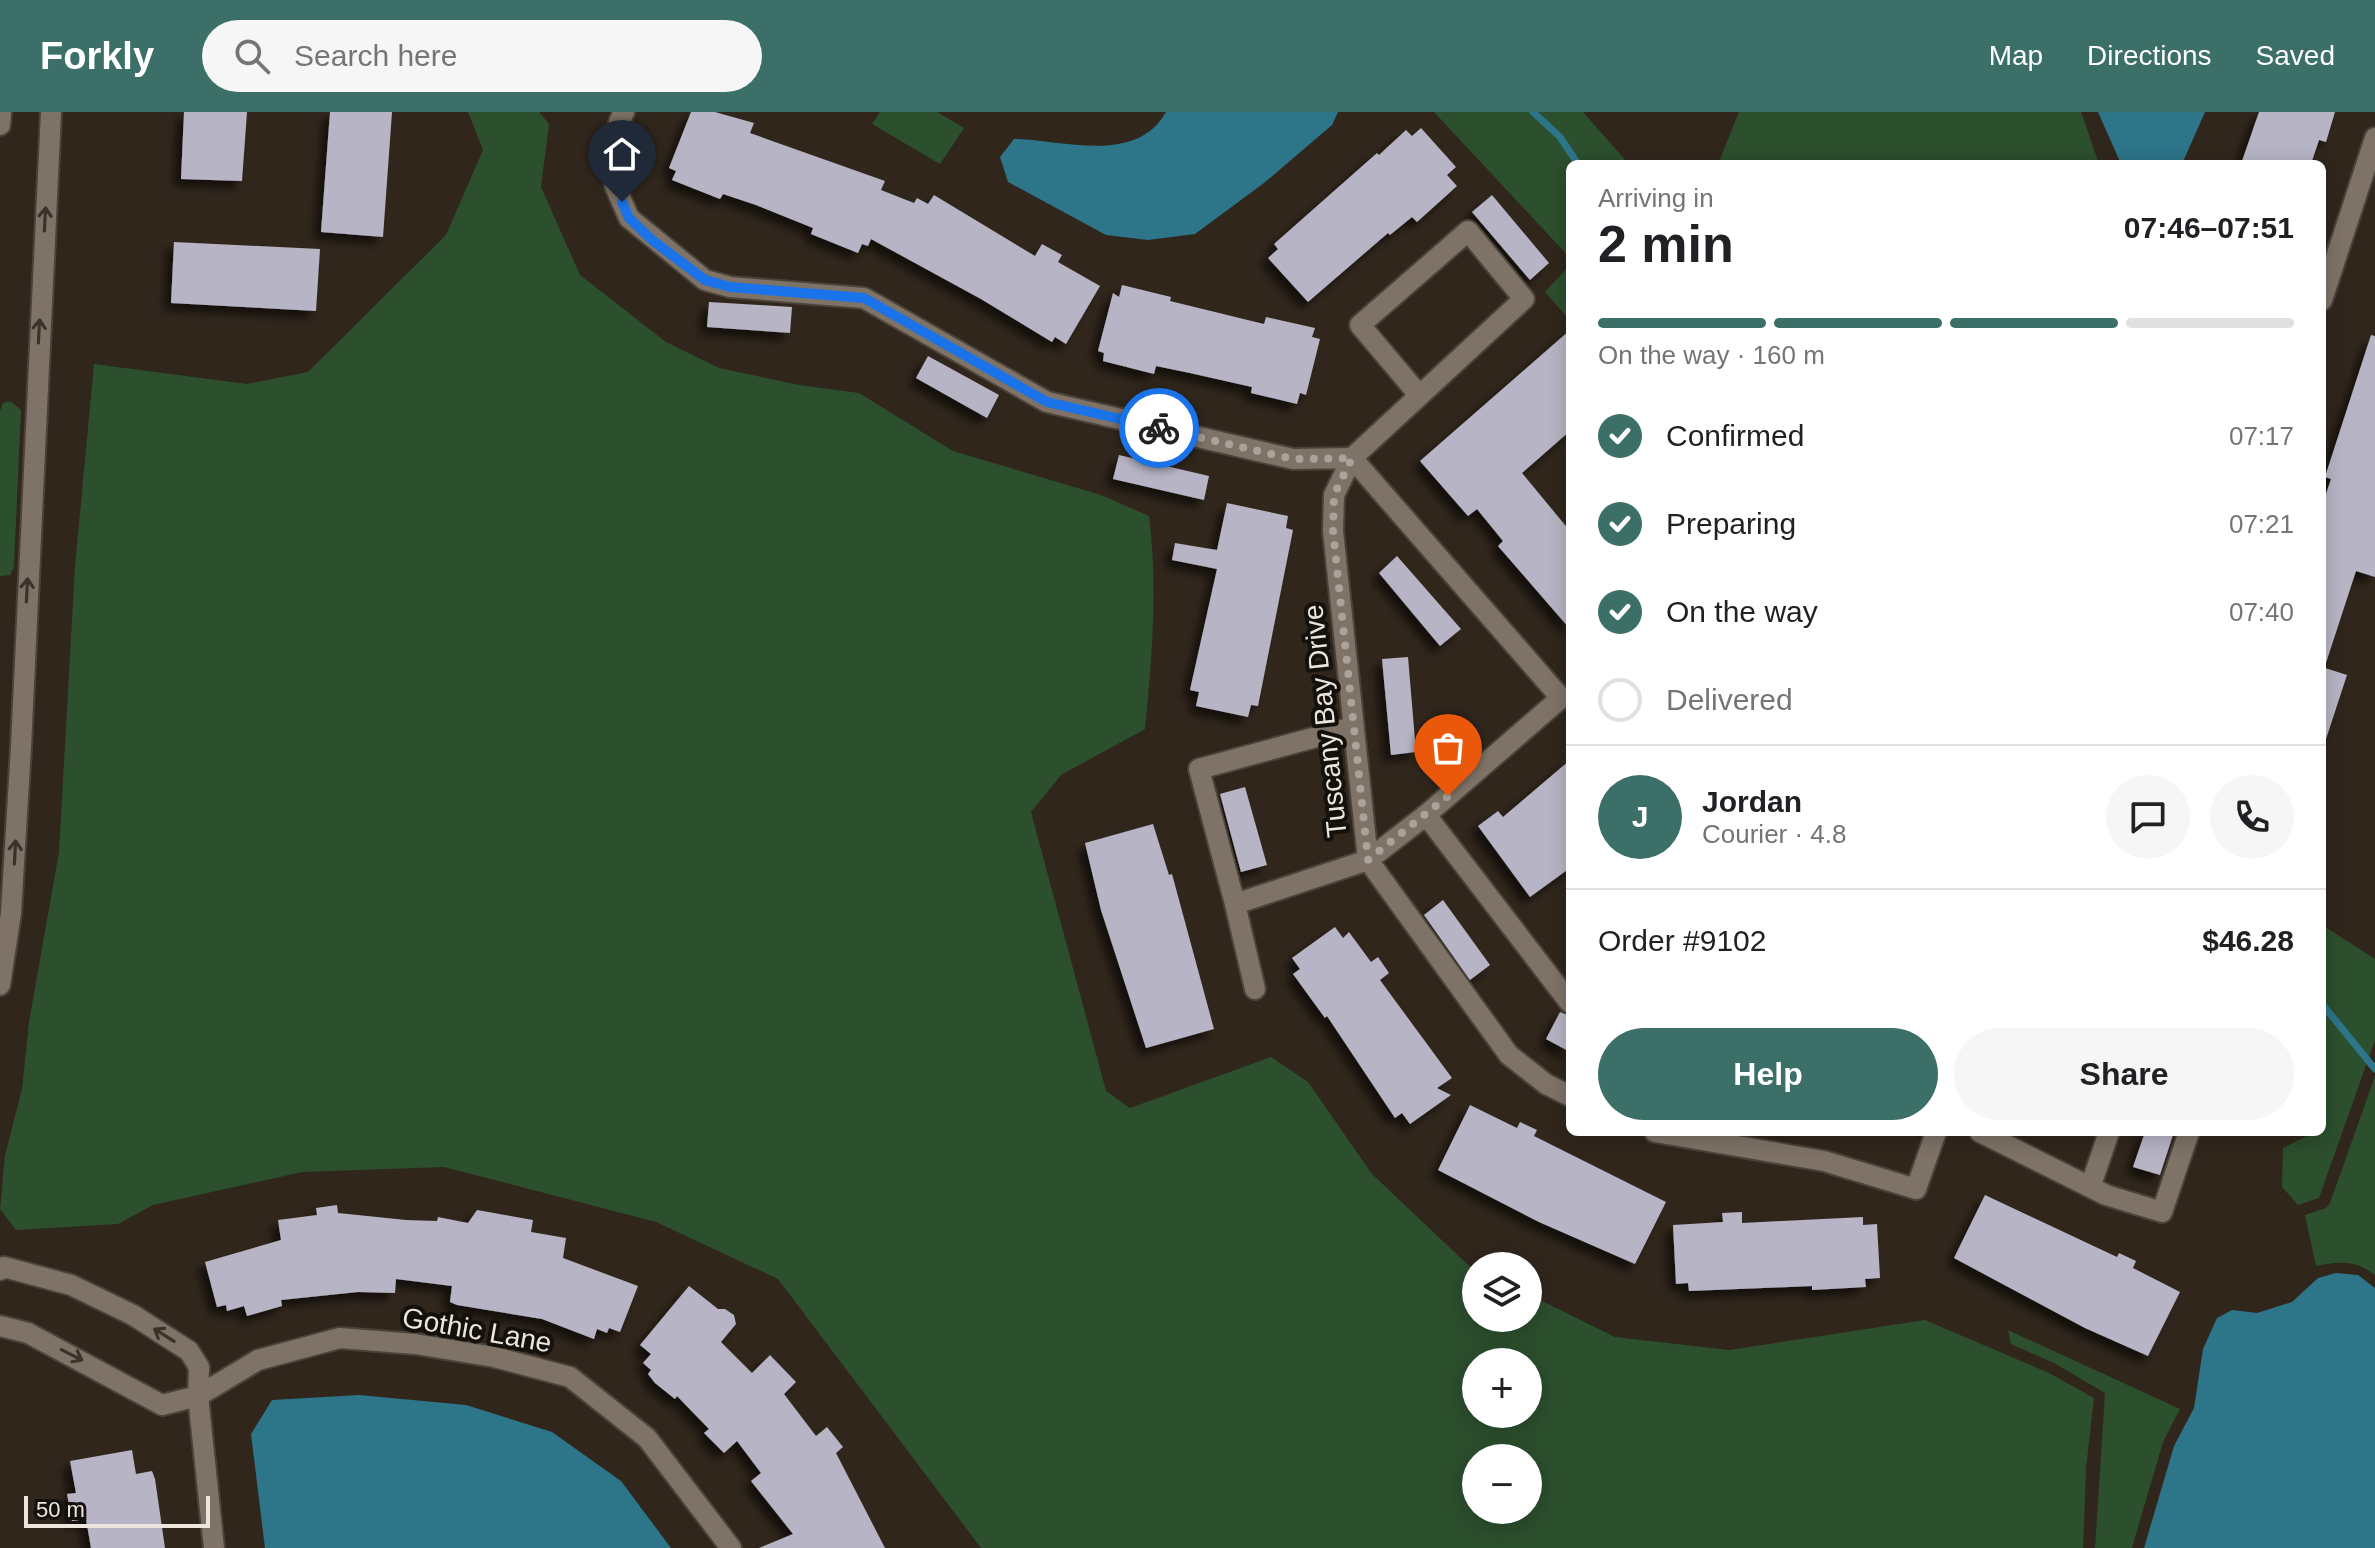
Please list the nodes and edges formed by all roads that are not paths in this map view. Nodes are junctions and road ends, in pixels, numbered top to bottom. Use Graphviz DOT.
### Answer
graph roads {
  1 [pos="1,112"];
  2 [pos="51,112"];
  3 [pos="625,115"];
  4 [pos="0,125"];
  5 [pos="2375,138"];
  6 [pos="2326,288"];
  7 [pos="1419,395"];
  8 [pos="1352,458"];
  9 [pos="1353,727"];
  10 [pos="1426,815"];
  11 [pos="1368,860"];
  12 [pos="1235,904"];
  13 [pos="0,985"];
  14 [pos="1255,989"];
  15 [pos="1566,998"];
  16 [pos="1566,1094"];
  17 [pos="1678,1136"];
  18 [pos="1935,1136"];
  19 [pos="1988,1136"];
  20 [pos="2108,1136"];
  21 [pos="2188,1136"];
  22 [pos="2091,1185"];
  23 [pos="0,1270"];
  24 [pos="0,1326"];
  25 [pos="198,1396"];
  26 [pos="214,1548"];
  27 [pos="731,1548"];
  1 -- 4 [label="street"];
  13 -- 2 [label="street, one-way"];
  3 -- 8 [label="street"];
  5 -- 6 [label="street"];
  7 -- 7 [label="street, Tuscany Bay Drive"];
  7 -- 8 [label="street, Tuscany Bay Drive"];
  8 -- 9 [label="street, Tuscany Bay Drive"];
  8 -- 10 [label="street"];
  9 -- 11 [label="street, Tuscany Bay Drive"];
  9 -- 12 [label="street"];
  10 -- 11 [label="street"];
  10 -- 15 [label="street"];
  11 -- 12 [label="street"];
  11 -- 16 [label="street, Tuscany Bay Drive"];
  12 -- 14 [label="street"];
  17 -- 18 [label="street"];
  19 -- 22 [label="street"];
  20 -- 22 [label="street"];
  21 -- 22 [label="street"];
  25 -- 23 [label="street, one-way"];
  24 -- 25 [label="street, Gothic Lane, one-way"];
  25 -- 26 [label="street"];
  25 -- 27 [label="street, Gothic Lane"];
}
